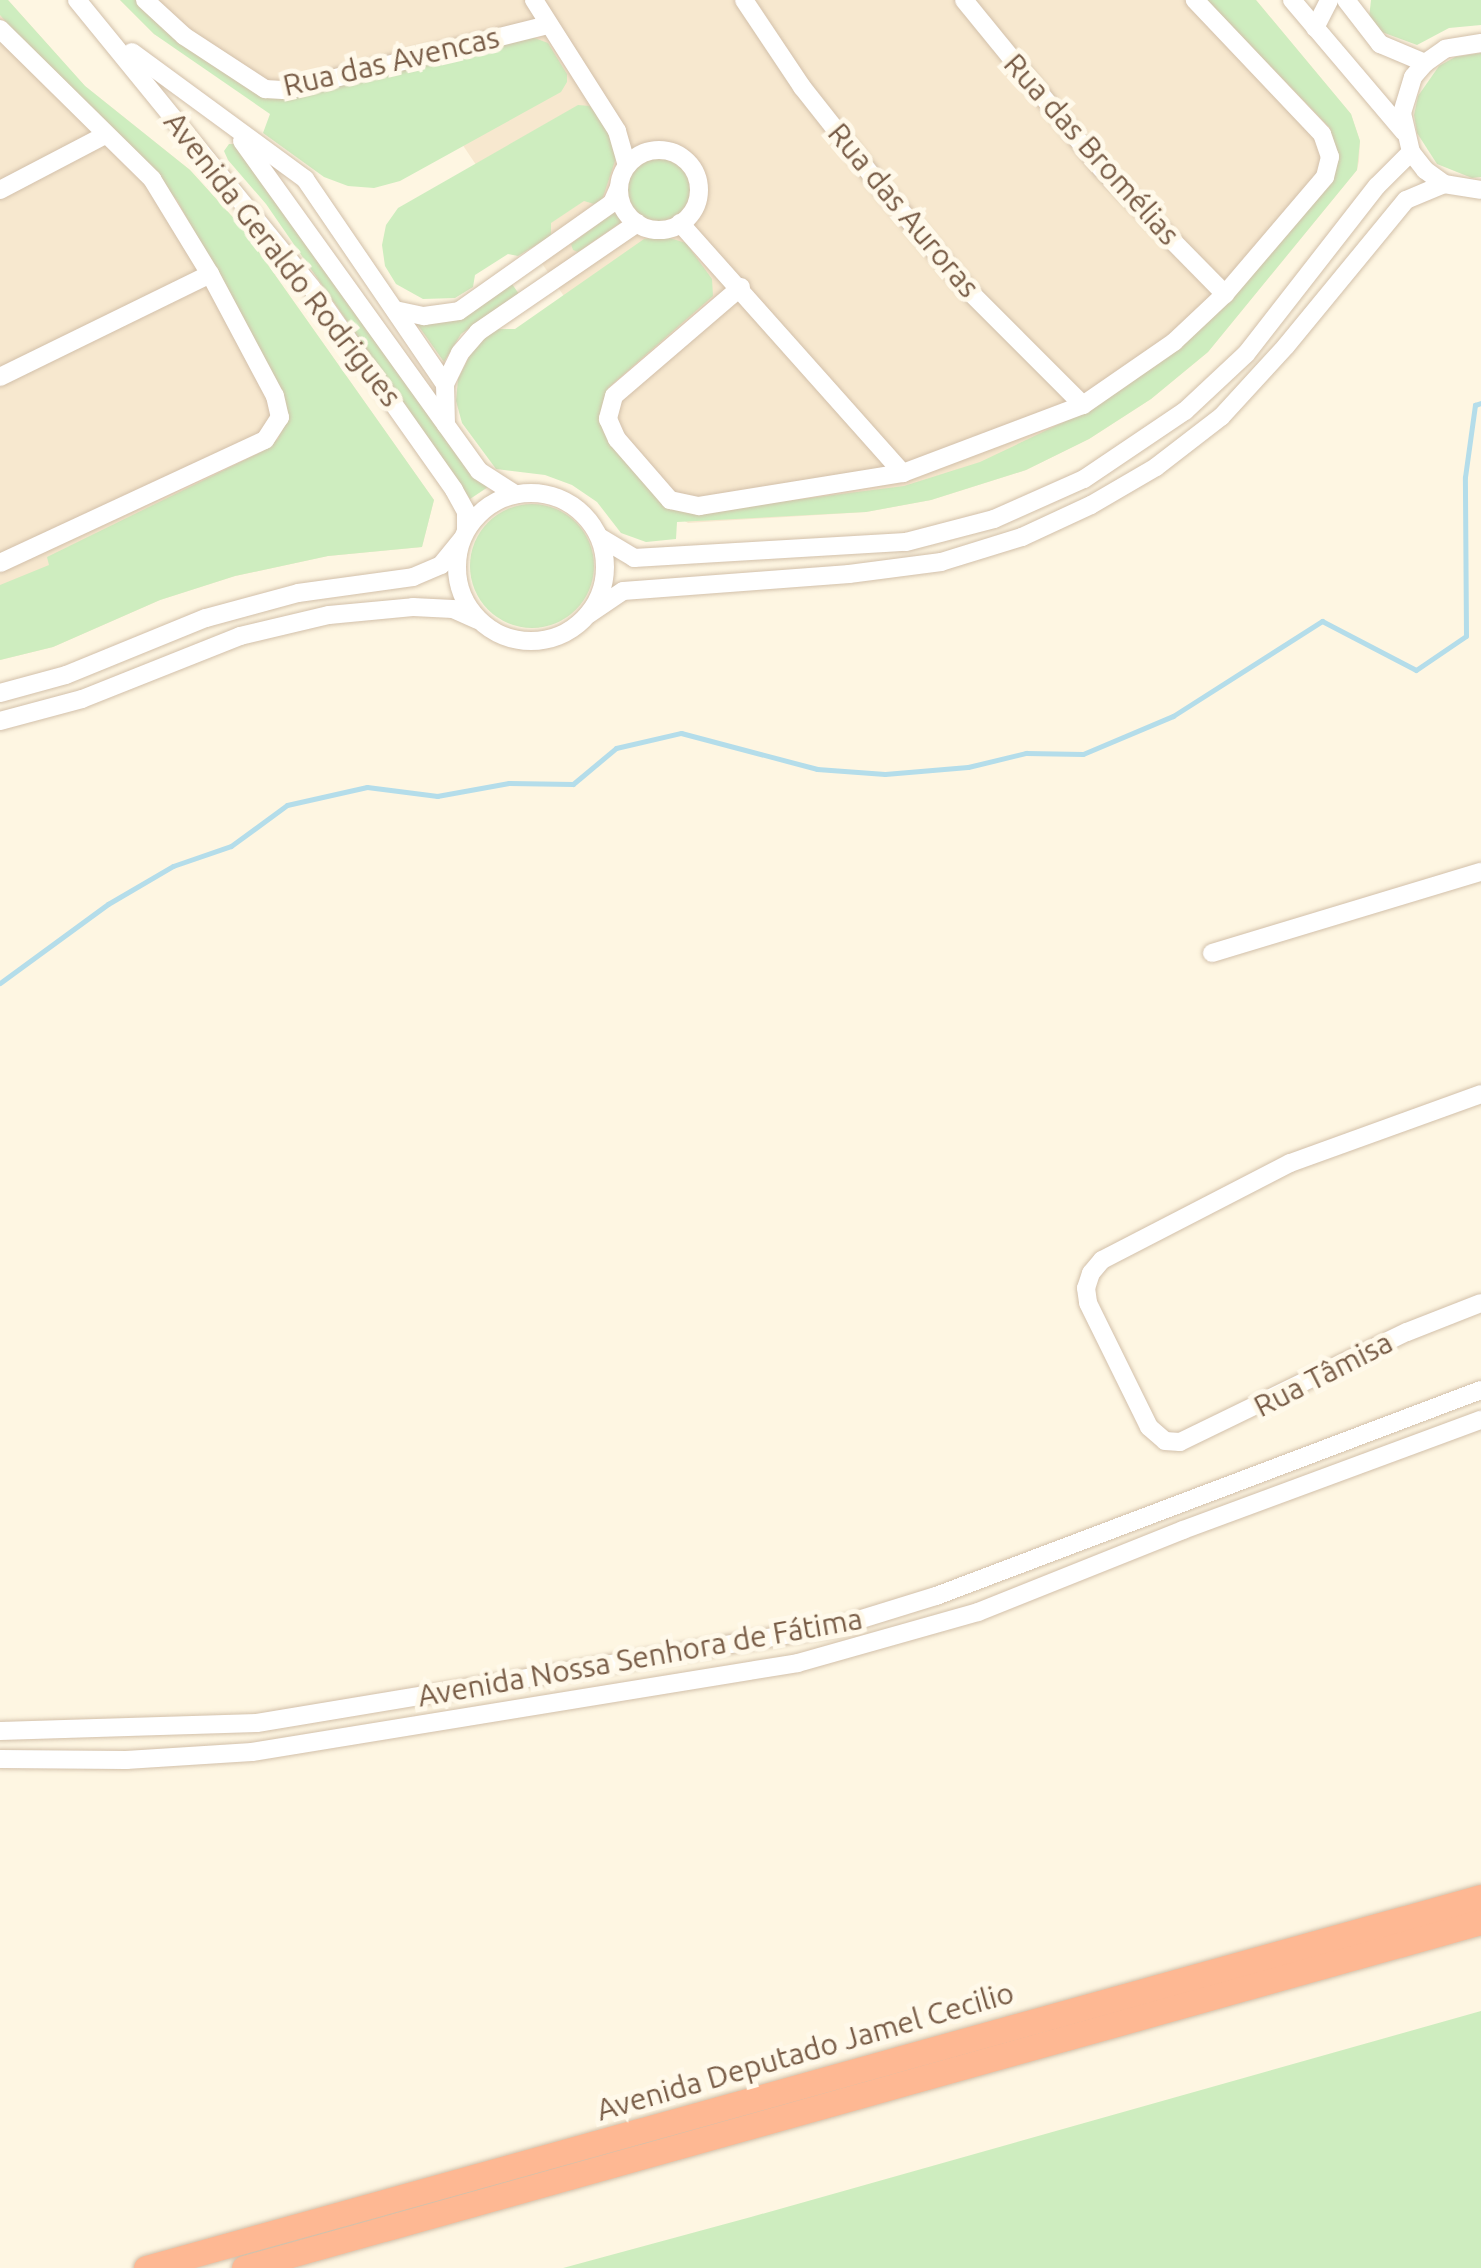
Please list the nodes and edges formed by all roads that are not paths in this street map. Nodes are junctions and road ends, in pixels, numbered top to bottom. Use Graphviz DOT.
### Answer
graph roads {
  1 [pos="78,0"];
  2 [pos="144,0"];
  3 [pos="534,0"];
  4 [pos="744,0"];
  5 [pos="964,0"];
  6 [pos="1195,0"];
  7 [pos="1292,0"];
  8 [pos="1329,0"];
  9 [pos="1346,0"];
  10 [pos="1367,0"];
  11 [pos="1363,22"];
  12 [pos="547,25"];
  13 [pos="1315,28"];
  14 [pos="0,29"];
  15 [pos="1481,42"];
  16 [pos="1425,63"];
  17 [pos="617,131"];
  18 [pos="236,132"];
  19 [pos="1404,132"];
  20 [pos="105,136"];
  21 [pos="652,150"];
  22 [pos="1411,152"];
  23 [pos="212,162"];
  24 [pos="626,166"];
  25 [pos="1444,184"];
  26 [pos="619,187"];
  27 [pos="0,190"];
  28 [pos="1481,190"];
  29 [pos="680,223"];
  30 [pos="637,224"];
  31 [pos="561,241"];
  32 [pos="576,264"];
  33 [pos="210,274"];
  34 [pos="514,275"];
  35 [pos="741,287"];
  36 [pos="1225,294"];
  37 [pos="531,296"];
  38 [pos="395,310"];
  39 [pos="0,377"];
  40 [pos="445,384"];
  41 [pos="1082,405"];
  42 [pos="446,425"];
  43 [pos="903,472"];
  44 [pos="516,494"];
  45 [pos="464,534"];
  46 [pos="601,538"];
  47 [pos="0,563"];
  48 [pos="589,614"];
  49 [pos="478,620"];
  50 [pos="0,694"];
  51 [pos="0,721"];
  52 [pos="1481,872"];
  53 [pos="1212,953"];
  54 [pos="1481,1094"];
  55 [pos="1481,1303"];
  56 [pos="1481,1390"];
  57 [pos="1481,1420"];
  58 [pos="0,1731"];
  59 [pos="0,1759"];
  60 [pos="1481,1896"];
  61 [pos="1481,1922"];
  62 [pos="146,2268"];
  63 [pos="244,2268"];
  1 -- 18 [label="street, Avenida Geraldo Rodrigues"];
  1 -- 23 [label="street, Avenida Geraldo Rodrigues"];
  2 -- 12 [label="street, Rua das Avencas"];
  3 -- 12 [label="street"];
  4 -- 41 [label="street, Rua das Auroras"];
  5 -- 36 [label="street, Rua das Bromélias"];
  6 -- 36 [label="street"];
  7 -- 13 [label="street"];
  8 -- 13 [label="street"];
  9 -- 11 [label="street"];
  10 -- 11 [label="street"];
  11 -- 16 [label="street"];
  12 -- 17 [label="street"];
  13 -- 19 [label="street"];
  14 -- 20 [label="street"];
  15 -- 16 [label="street"];
  16 -- 19 [label="street"];
  17 -- 21 [label="street"];
  17 -- 24 [label="street"];
  18 -- 23 [label="street"];
  18 -- 38 [label="street, Avenida Geraldo Rodrigues"];
  18 -- 42 [label="street, Avenida Geraldo Rodrigues"];
  19 -- 22 [label="street"];
  20 -- 27 [label="street"];
  20 -- 33 [label="street"];
  21 -- 24 [label="street"];
  21 -- 29 [label="street"];
  22 -- 25 [label="street"];
  22 -- 46 [label="street"];
  23 -- 45 [label="street, Avenida Geraldo Rodrigues"];
  24 -- 26 [label="street"];
  25 -- 28 [label="street"];
  25 -- 48 [label="street"];
  26 -- 30 [label="street"];
  26 -- 31 [label="street"];
  29 -- 30 [label="street"];
  29 -- 35 [label="street"];
  30 -- 32 [label="street"];
  31 -- 32 [label="street"];
  31 -- 34 [label="street"];
  32 -- 37 [label="street"];
  33 -- 39 [label="street"];
  33 -- 47 [label="street"];
  34 -- 37 [label="street"];
  34 -- 38 [label="street"];
  35 -- 43 [label="street"];
  35 -- 43 [label="street"];
  36 -- 41 [label="street"];
  37 -- 40 [label="street"];
  38 -- 40 [label="street, Avenida Geraldo Rodrigues"];
  40 -- 42 [label="street, Avenida Geraldo Rodrigues"];
  41 -- 43 [label="street"];
  42 -- 44 [label="street, Avenida Geraldo Rodrigues"];
  44 -- 45 [label="street"];
  44 -- 46 [label="street"];
  45 -- 49 [label="street"];
  45 -- 50 [label="street"];
  46 -- 48 [label="street"];
  48 -- 49 [label="street"];
  49 -- 51 [label="street"];
  52 -- 53 [label="street"];
  54 -- 55 [label="street, Rua Tâmisa"];
  56 -- 58 [label="street, Avenida Nossa Senhora de Fátima"];
  57 -- 59 [label="street, Avenida Nossa Senhora de Fátima"];
  60 -- 62 [label="highway, Avenida Deputado Jamel Cecilio"];
  61 -- 63 [label="highway, Avenida Deputado Jamel Cecilio"];
}
